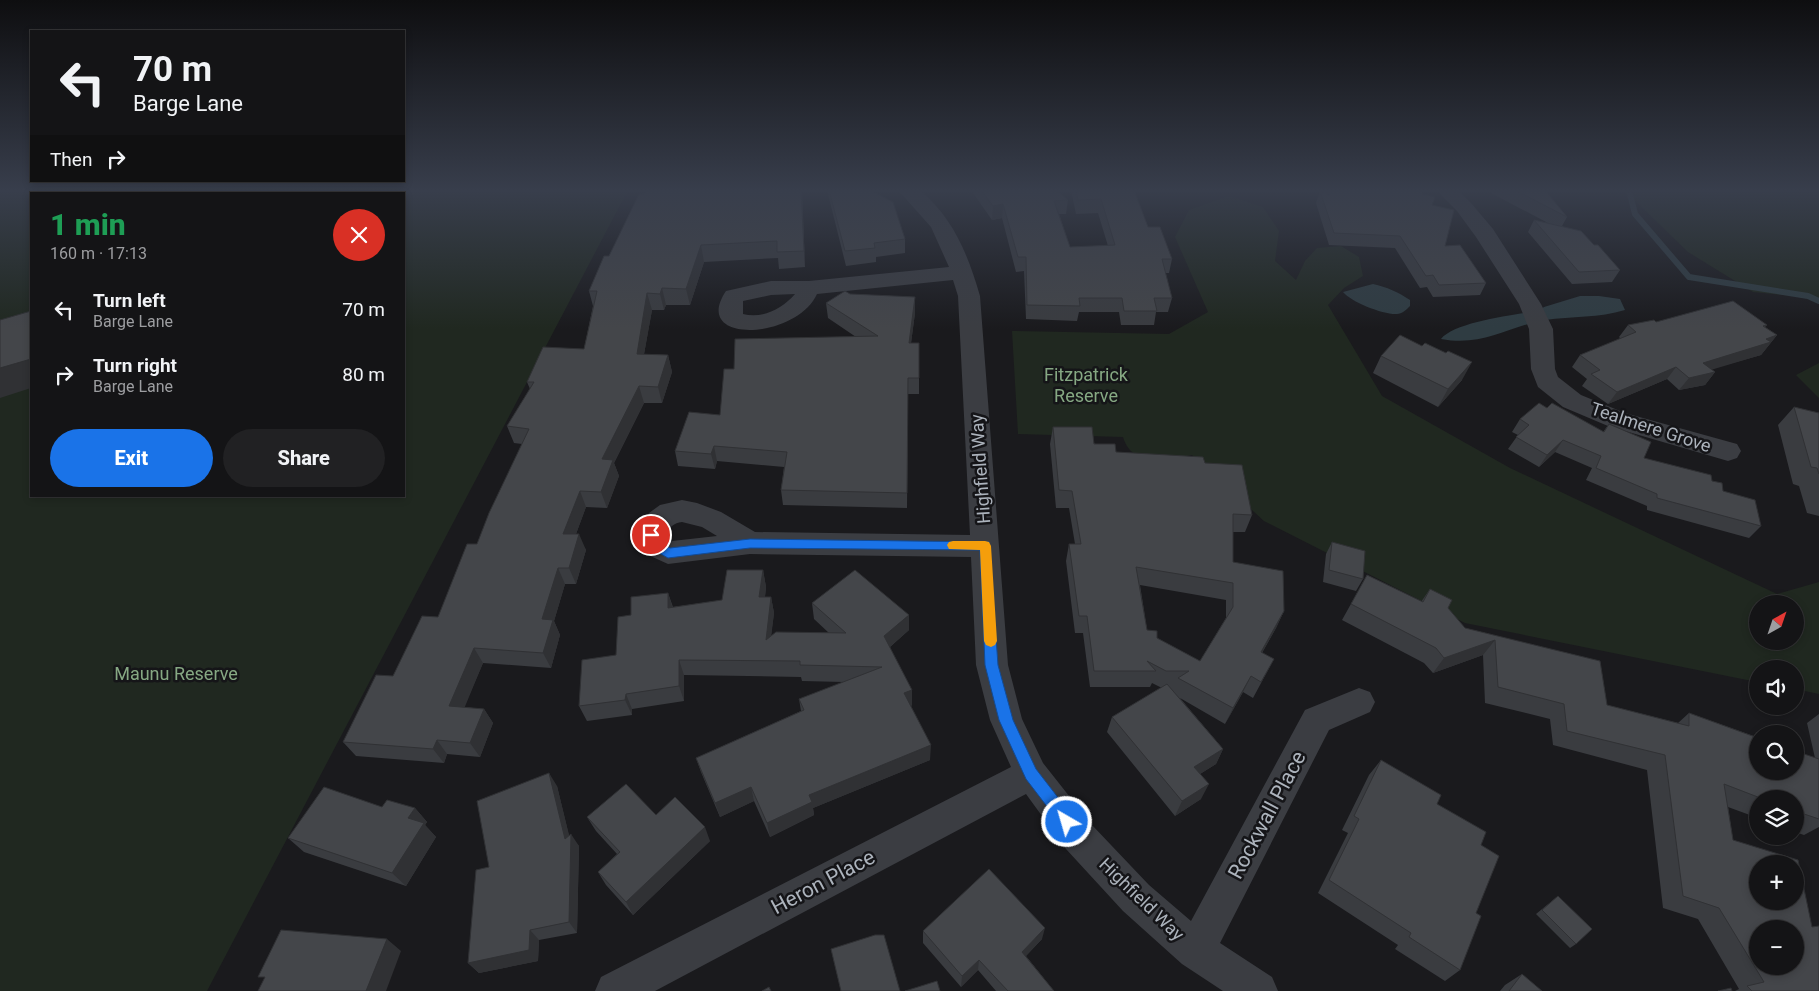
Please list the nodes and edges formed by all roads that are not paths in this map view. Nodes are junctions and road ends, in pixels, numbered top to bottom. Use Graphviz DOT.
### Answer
graph roads {
  1 [pos="948,236"];
  2 [pos="1486,236"];
  3 [pos="963,272"];
  4 [pos="809,288"];
  5 [pos="1728,451"];
  6 [pos="750,543"];
  7 [pos="985,546"];
  8 [pos="1359,702"];
  9 [pos="1031,774"];
  10 [pos="1196,950"];
  11 [pos="616,991"];
  12 [pos="1258,991"];
  1 -- 3 [label="street, Highfield Way"];
  2 -- 5 [label="street, Tealmere Grove"];
  3 -- 4 [label="street"];
  3 -- 7 [label="street, Highfield Way"];
  6 -- 7 [label="street"];
  7 -- 9 [label="street, Highfield Way"];
  8 -- 10 [label="street, Rockwall Place"];
  9 -- 10 [label="street, Highfield Way"];
  9 -- 11 [label="street, Heron Place"];
  10 -- 12 [label="street, Highfield Way"];
}
